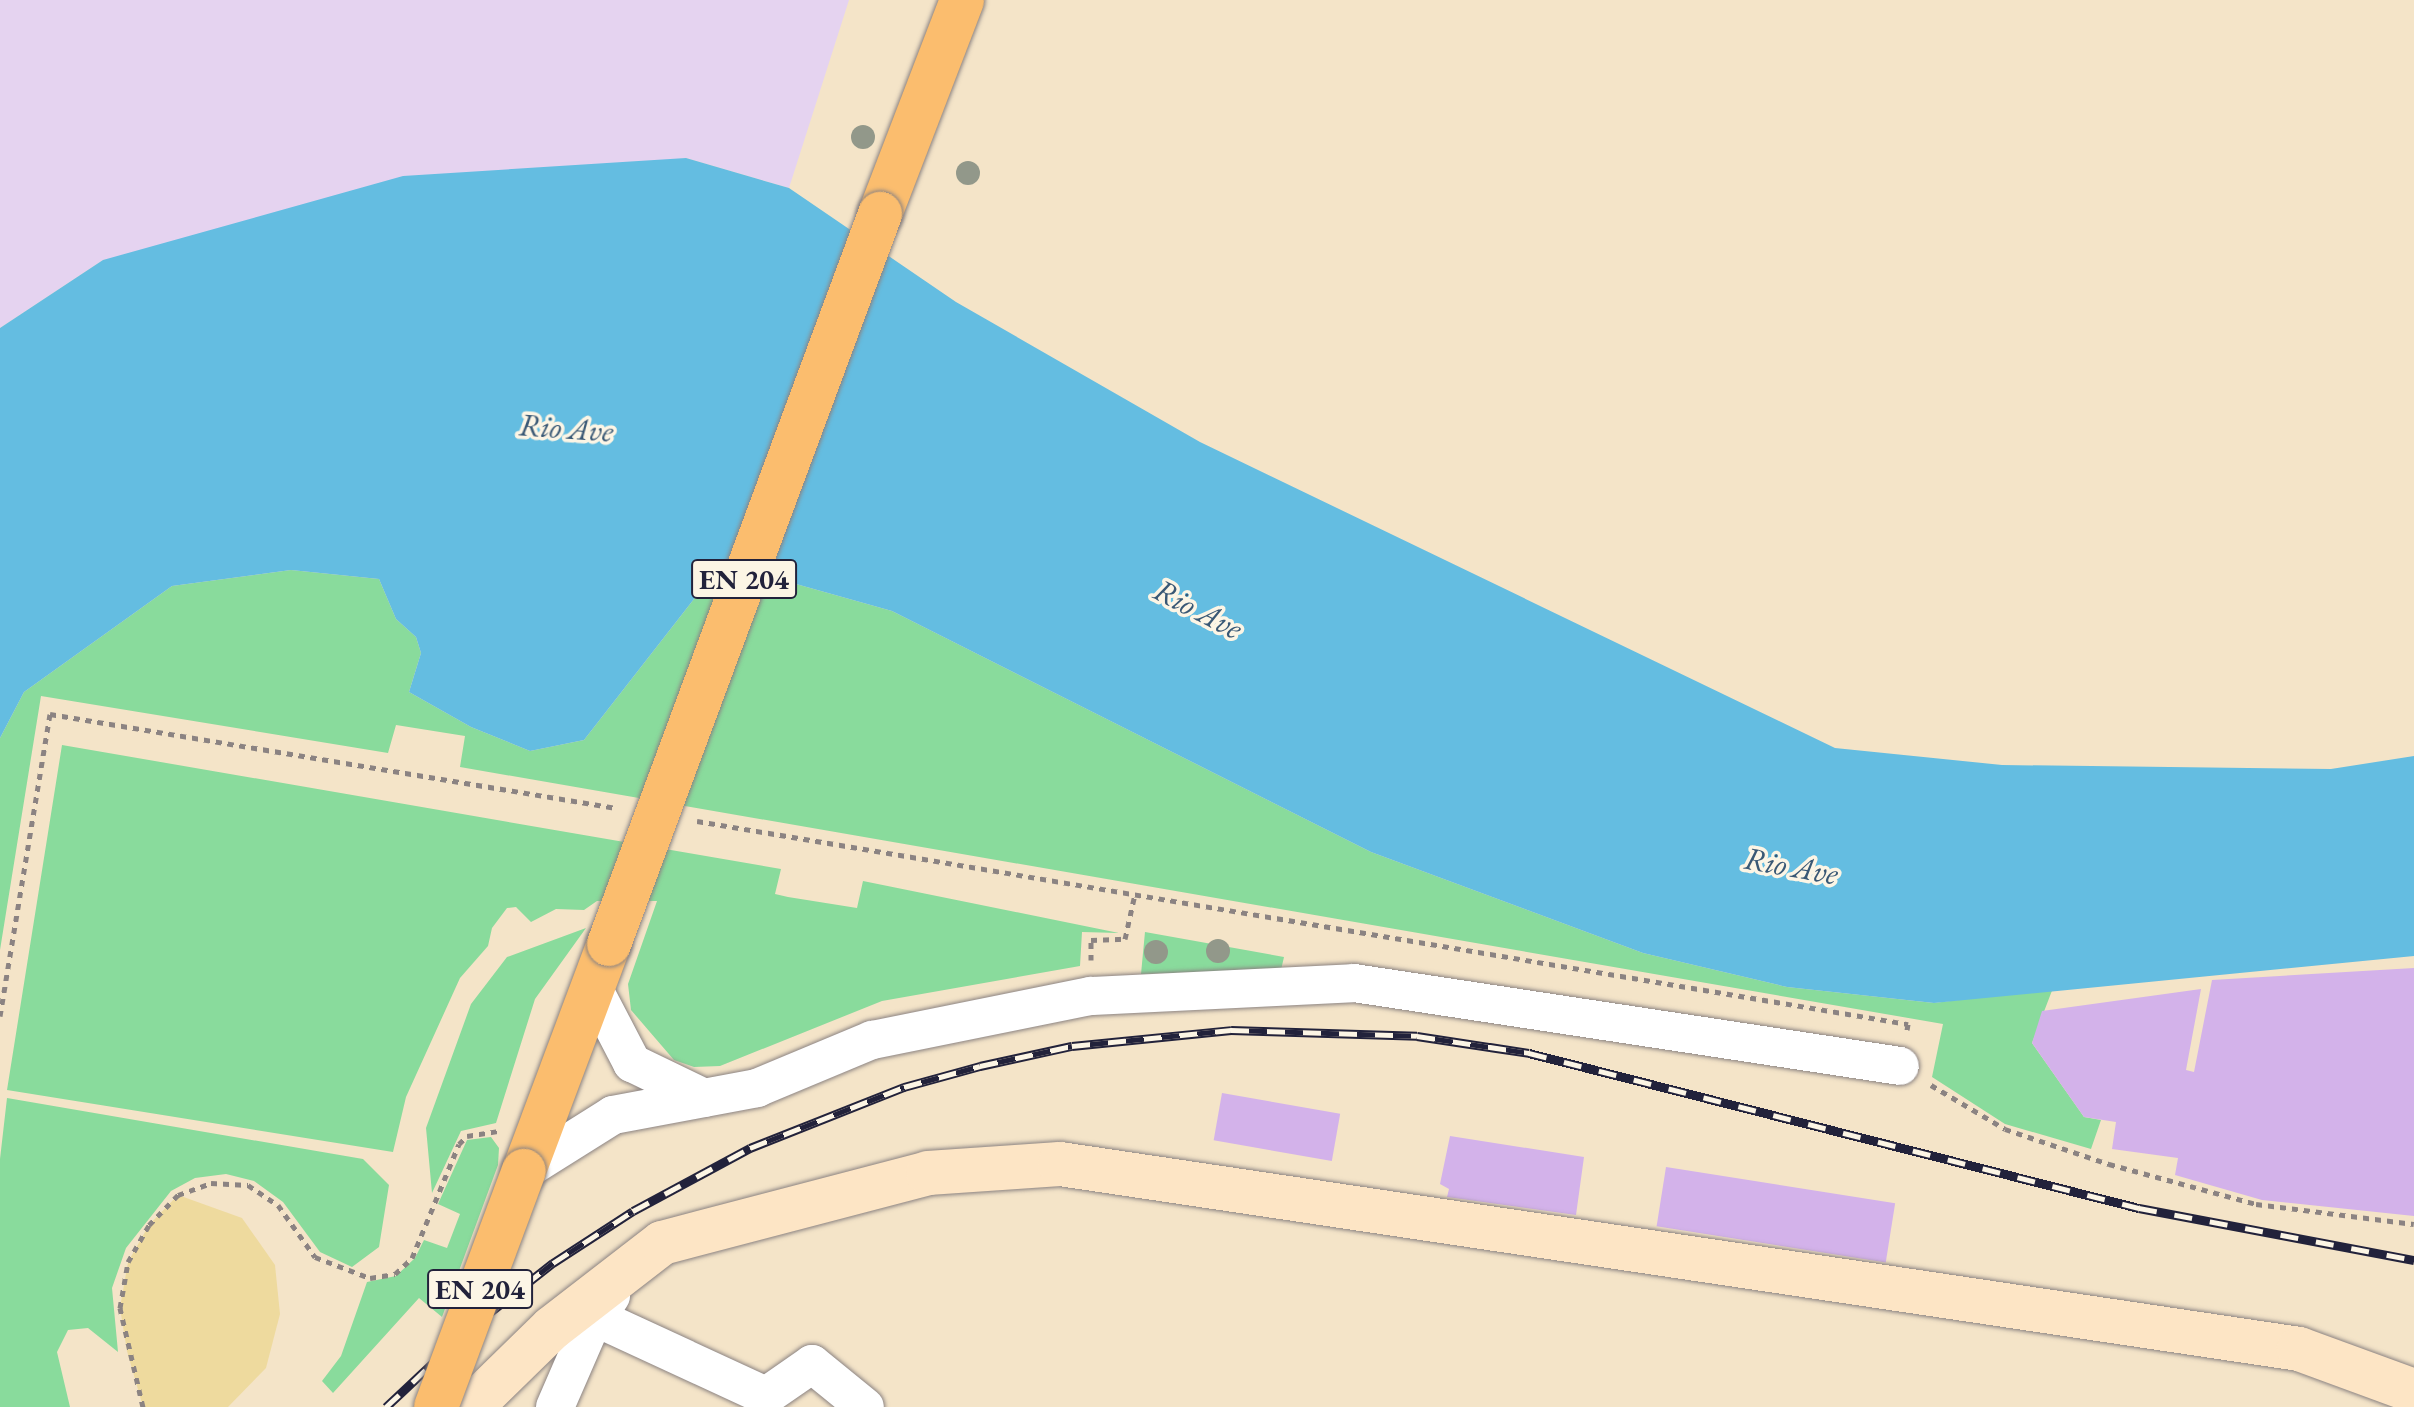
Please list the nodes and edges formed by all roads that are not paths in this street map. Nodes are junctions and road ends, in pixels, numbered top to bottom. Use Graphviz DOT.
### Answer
graph roads {
  1 [pos="962,0"];
  2 [pos="593,988"];
  3 [pos="1900,1066"];
  4 [pos="704,1098"];
  5 [pos="524,1171"];
  6 [pos="632,1266"];
  7 [pos="597,1318"];
  8 [pos="526,1352"];
  9 [pos="2414,1391"];
  10 [pos="556,1402"];
  11 [pos="436,1407"];
  12 [pos="471,1407"];
  13 [pos="865,1407"];
  1 -- 2 [label="main road, EN 204, bridge"];
  2 -- 4 [label="street"];
  2 -- 5 [label="main road, EN 204"];
  3 -- 4 [label="street"];
  4 -- 5 [label="street"];
  5 -- 11 [label="main road, EN 204, bridge"];
  6 -- 7 [label="street"];
  6 -- 8 [label="street"];
  6 -- 9 [label="street"];
  7 -- 10 [label="street"];
  7 -- 13 [label="street"];
  8 -- 10 [label="street"];
  8 -- 12 [label="street"];
}
